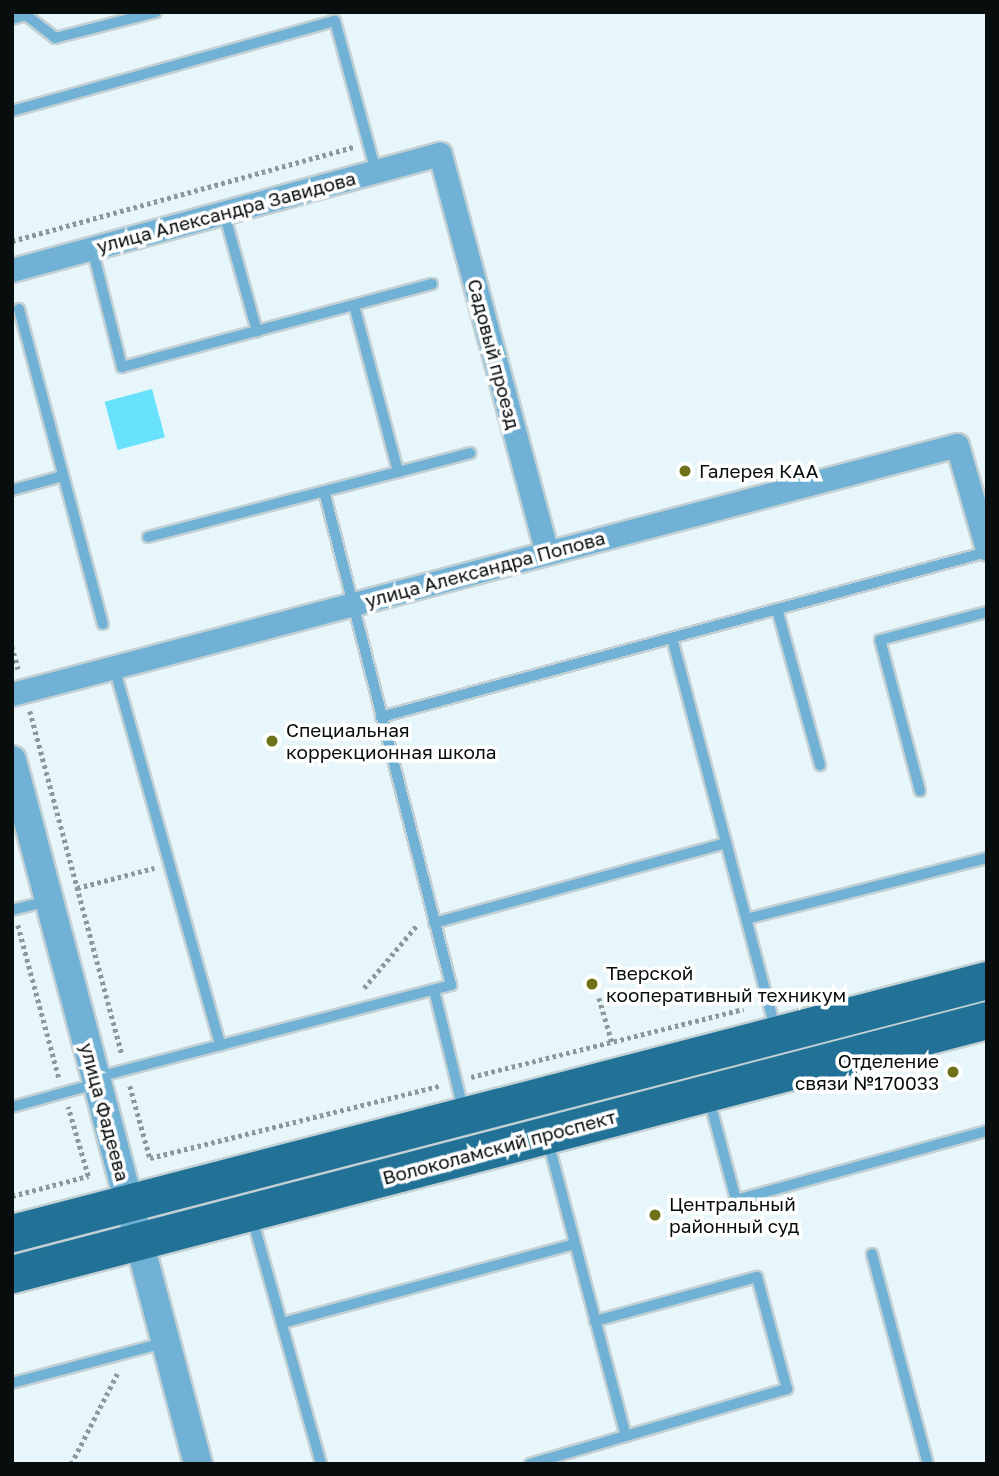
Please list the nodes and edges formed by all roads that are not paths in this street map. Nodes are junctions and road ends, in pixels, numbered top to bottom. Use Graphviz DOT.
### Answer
graph roads {
  1 [pos="156,12"];
  2 [pos="12,19"];
  3 [pos="12,111"];
  4 [pos="440,155"];
  5 [pos="376,172"];
  6 [pos="225,212"];
  7 [pos="92,248"];
  8 [pos="12,270"];
  9 [pos="432,284"];
  10 [pos="354,305"];
  11 [pos="19,309"];
  12 [pos="257,331"];
  13 [pos="470,453"];
  14 [pos="398,472"];
  15 [pos="63,476"];
  16 [pos="12,490"];
  17 [pos="324,491"];
  18 [pos="148,537"];
  19 [pos="987,551"];
  20 [pos="547,553"];
  21 [pos="351,605"];
  22 [pos="777,609"];
  23 [pos="987,611"];
  24 [pos="103,624"];
  25 [pos="672,638"];
  26 [pos="114,667"];
  27 [pos="18,693"];
  28 [pos="381,717"];
  29 [pos="12,760"];
  30 [pos="820,765"];
  31 [pos="920,791"];
  32 [pos="726,843"];
  33 [pos="987,858"];
  34 [pos="49,900"];
  35 [pos="13,910"];
  36 [pos="746,919"];
  37 [pos="434,923"];
  38 [pos="987,980"];
  39 [pos="434,990"];
  40 [pos="772,1018"];
  41 [pos="987,1020"];
  42 [pos="220,1045"];
  43 [pos="97,1080"];
  44 [pos="707,1093"];
  45 [pos="461,1098"];
  46 [pos="12,1107"];
  47 [pos="987,1131"];
  48 [pos="546,1135"];
  49 [pos="129,1202"];
  50 [pos="251,1212"];
  51 [pos="12,1233"];
  52 [pos="139,1241"];
  53 [pos="575,1244"];
  54 [pos="872,1254"];
  55 [pos="12,1274"];
  56 [pos="595,1321"];
  57 [pos="282,1323"];
  58 [pos="166,1342"];
  59 [pos="12,1383"];
  60 [pos="626,1436"];
  61 [pos="538,1463"];
  62 [pos="198,1464"];
  63 [pos="321,1464"];
  64 [pos="928,1464"];
  1 -- 2 [label="lane"];
  3 -- 5 [label="lane"];
  4 -- 5 [label="street, улица Александра Завидова"];
  4 -- 20 [label="street, Садовый проезд"];
  5 -- 6 [label="street, улица Александра Завидова"];
  6 -- 7 [label="street, улица Александра Завидова"];
  6 -- 12 [label="lane"];
  7 -- 8 [label="street, улица Александра Завидова"];
  7 -- 12 [label="lane"];
  9 -- 10 [label="lane"];
  10 -- 12 [label="lane"];
  10 -- 14 [label="lane"];
  11 -- 15 [label="lane"];
  13 -- 14 [label="lane"];
  14 -- 17 [label="lane"];
  15 -- 16 [label="lane"];
  15 -- 24 [label="lane"];
  17 -- 18 [label="lane"];
  17 -- 21 [label="lane"];
  19 -- 20 [label="street, улица Александра Попова"];
  19 -- 22 [label="lane"];
  20 -- 21 [label="street, улица Александра Попова"];
  21 -- 26 [label="street, улица Александра Попова"];
  21 -- 28 [label="lane"];
  22 -- 25 [label="lane"];
  22 -- 30 [label="lane"];
  23 -- 31 [label="lane"];
  25 -- 28 [label="lane"];
  25 -- 32 [label="lane"];
  26 -- 27 [label="street, улица Александра Попова"];
  26 -- 42 [label="lane"];
  28 -- 37 [label="lane"];
  29 -- 34 [label="street, улица Фадеева"];
  32 -- 36 [label="lane"];
  32 -- 37 [label="lane"];
  33 -- 36 [label="lane"];
  34 -- 35 [label="lane"];
  34 -- 43 [label="street, улица Фадеева"];
  36 -- 40 [label="lane"];
  37 -- 39 [label="lane"];
  38 -- 40 [label="main road, Волоколамский проспект"];
  39 -- 42 [label="lane"];
  39 -- 45 [label="lane"];
  40 -- 45 [label="main road, Волоколамский проспект"];
  41 -- 44 [label="main road, Волоколамский проспект"];
  42 -- 43 [label="lane"];
  43 -- 46 [label="lane"];
  43 -- 49 [label="street, улица Фадеева"];
  44 -- 47 [label="lane"];
  44 -- 48 [label="main road, Волоколамский проспект"];
  45 -- 49 [label="main road, Волоколамский проспект"];
  48 -- 50 [label="main road, Волоколамский проспект"];
  48 -- 53 [label="lane"];
  49 -- 51 [label="main road, Волоколамский проспект"];
  49 -- 52 [label="street, улица Фадеева"];
  50 -- 52 [label="main road, Волоколамский проспект"];
  50 -- 57 [label="lane"];
  52 -- 55 [label="main road, Волоколамский проспект"];
  52 -- 58 [label="street, улица Фадеева"];
  53 -- 56 [label="lane"];
  53 -- 57 [label="lane"];
  54 -- 64 [label="lane"];
  56 -- 60 [label="lane"];
  56 -- 60 [label="lane"];
  57 -- 63 [label="lane"];
  58 -- 59 [label="lane"];
  58 -- 62 [label="street, улица Фадеева"];
  60 -- 61 [label="lane"];
}
